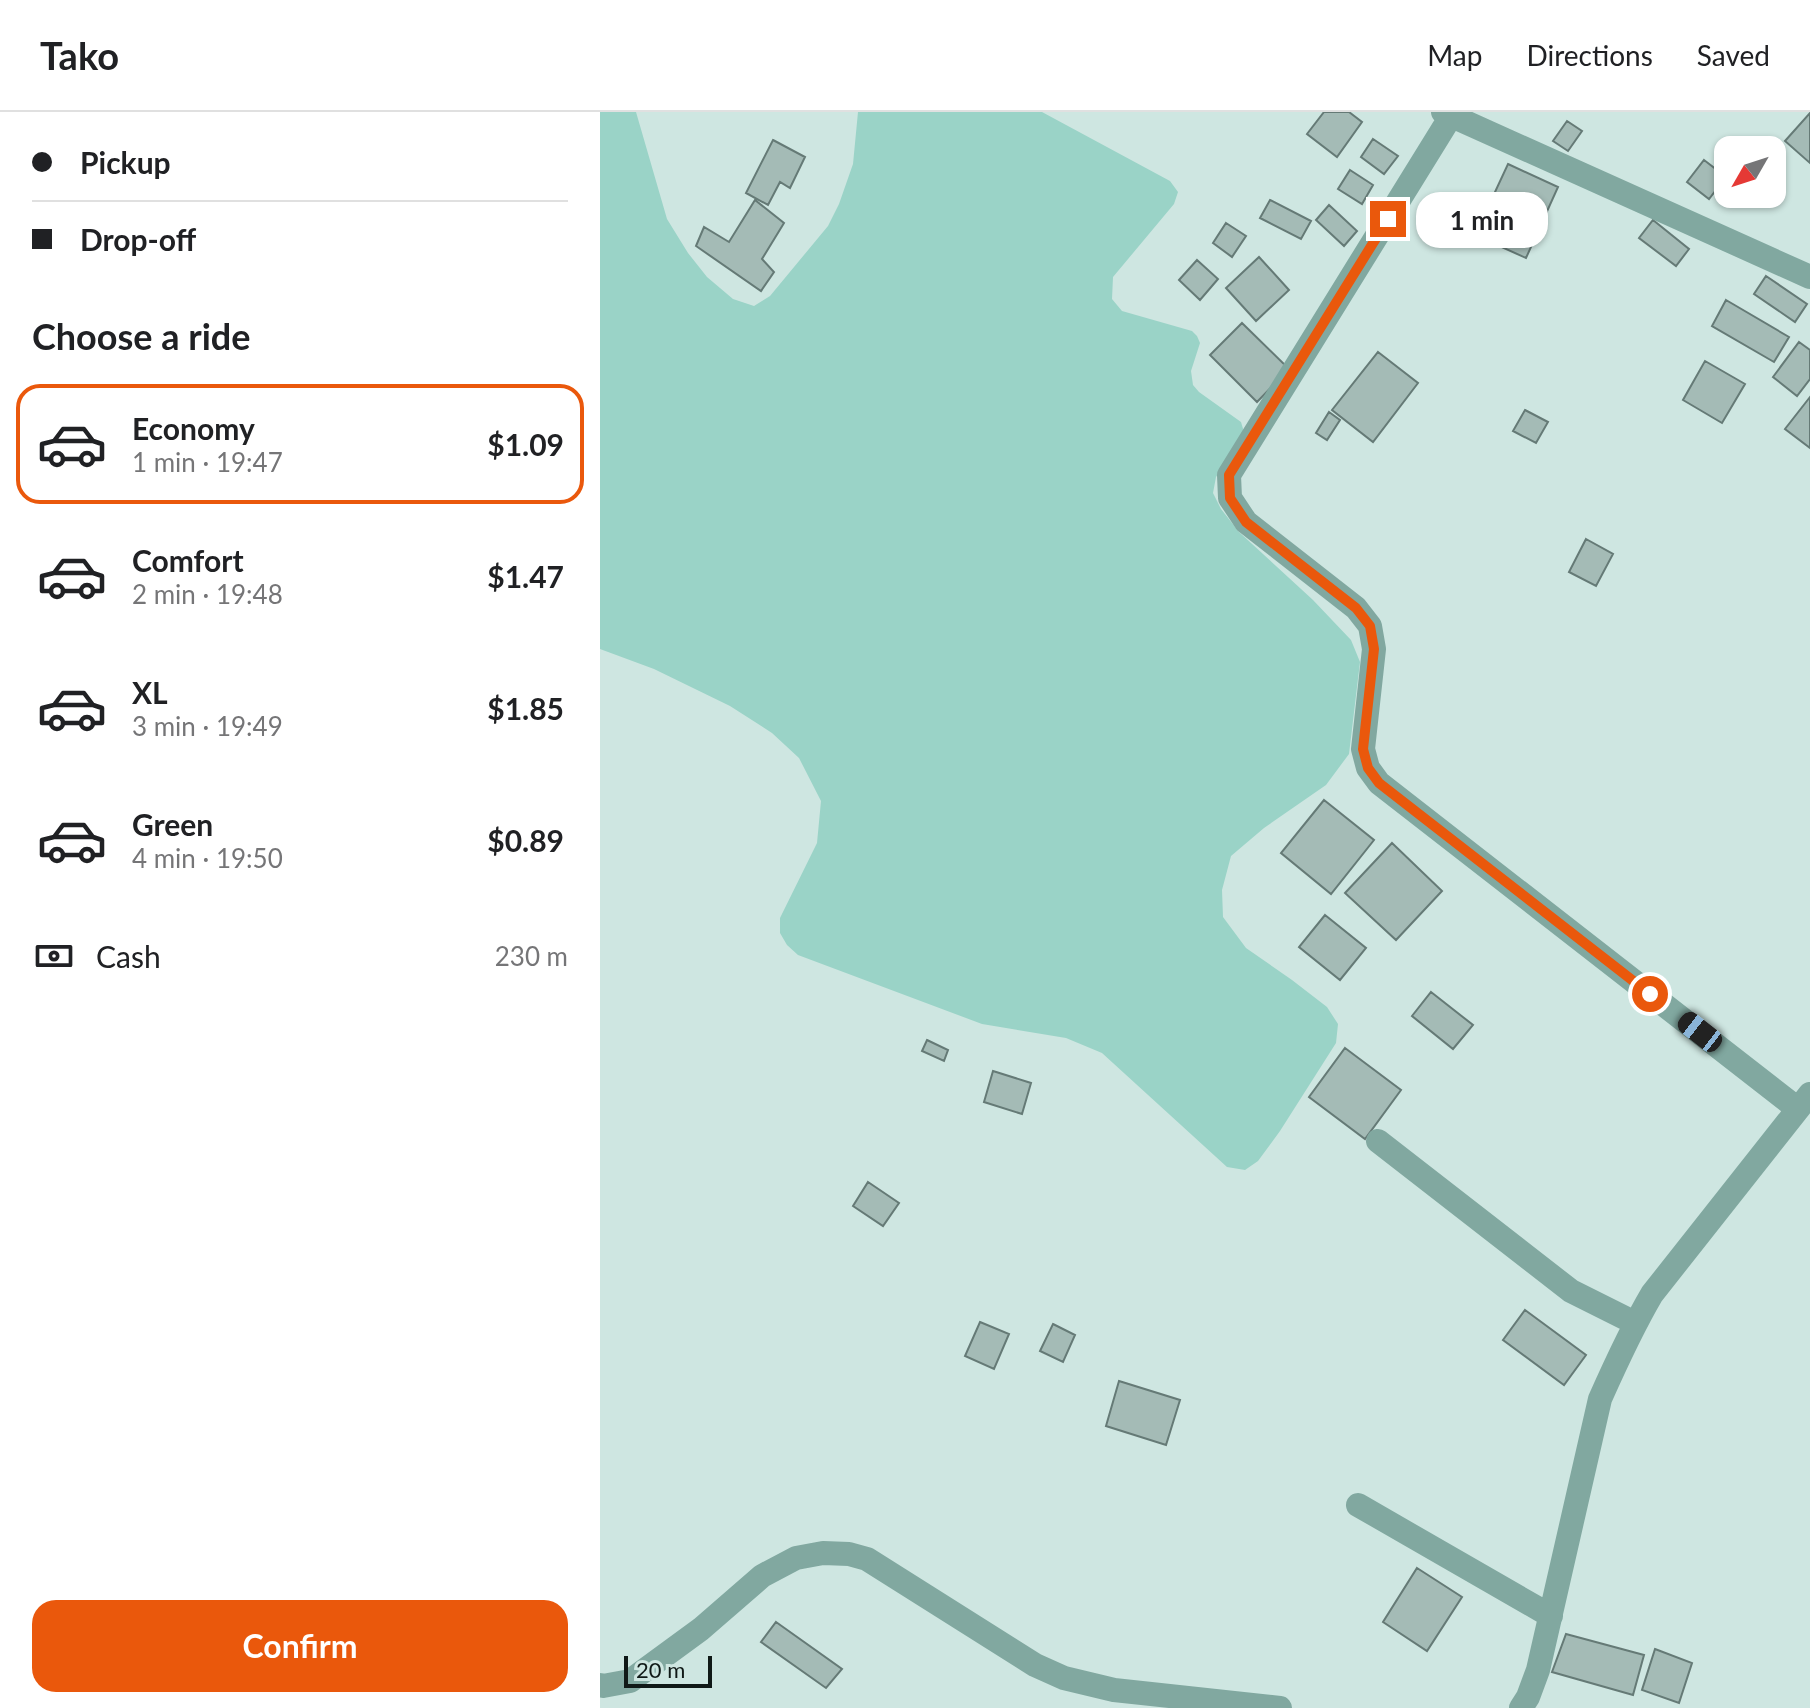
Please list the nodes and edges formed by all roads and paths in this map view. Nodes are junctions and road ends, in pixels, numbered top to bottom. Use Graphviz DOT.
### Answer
graph roads {
  1 [pos="1447,114"];
  2 [pos="1810,277"];
  3 [pos="1804,1101"];
  4 [pos="1378,1141"];
  5 [pos="1635,1323"];
  6 [pos="1358,1505"];
  7 [pos="1551,1616"];
  8 [pos="600,1685"];
  9 [pos="1280,1708"];
  10 [pos="1521,1708"];
  1 -- 2 [label="street"];
  1 -- 3 [label="street"];
  3 -- 5 [label="street"];
  4 -- 5 [label="street"];
  5 -- 7 [label="street"];
  6 -- 7 [label="street"];
  7 -- 10 [label="street"];
  8 -- 9 [label="street"];
}
